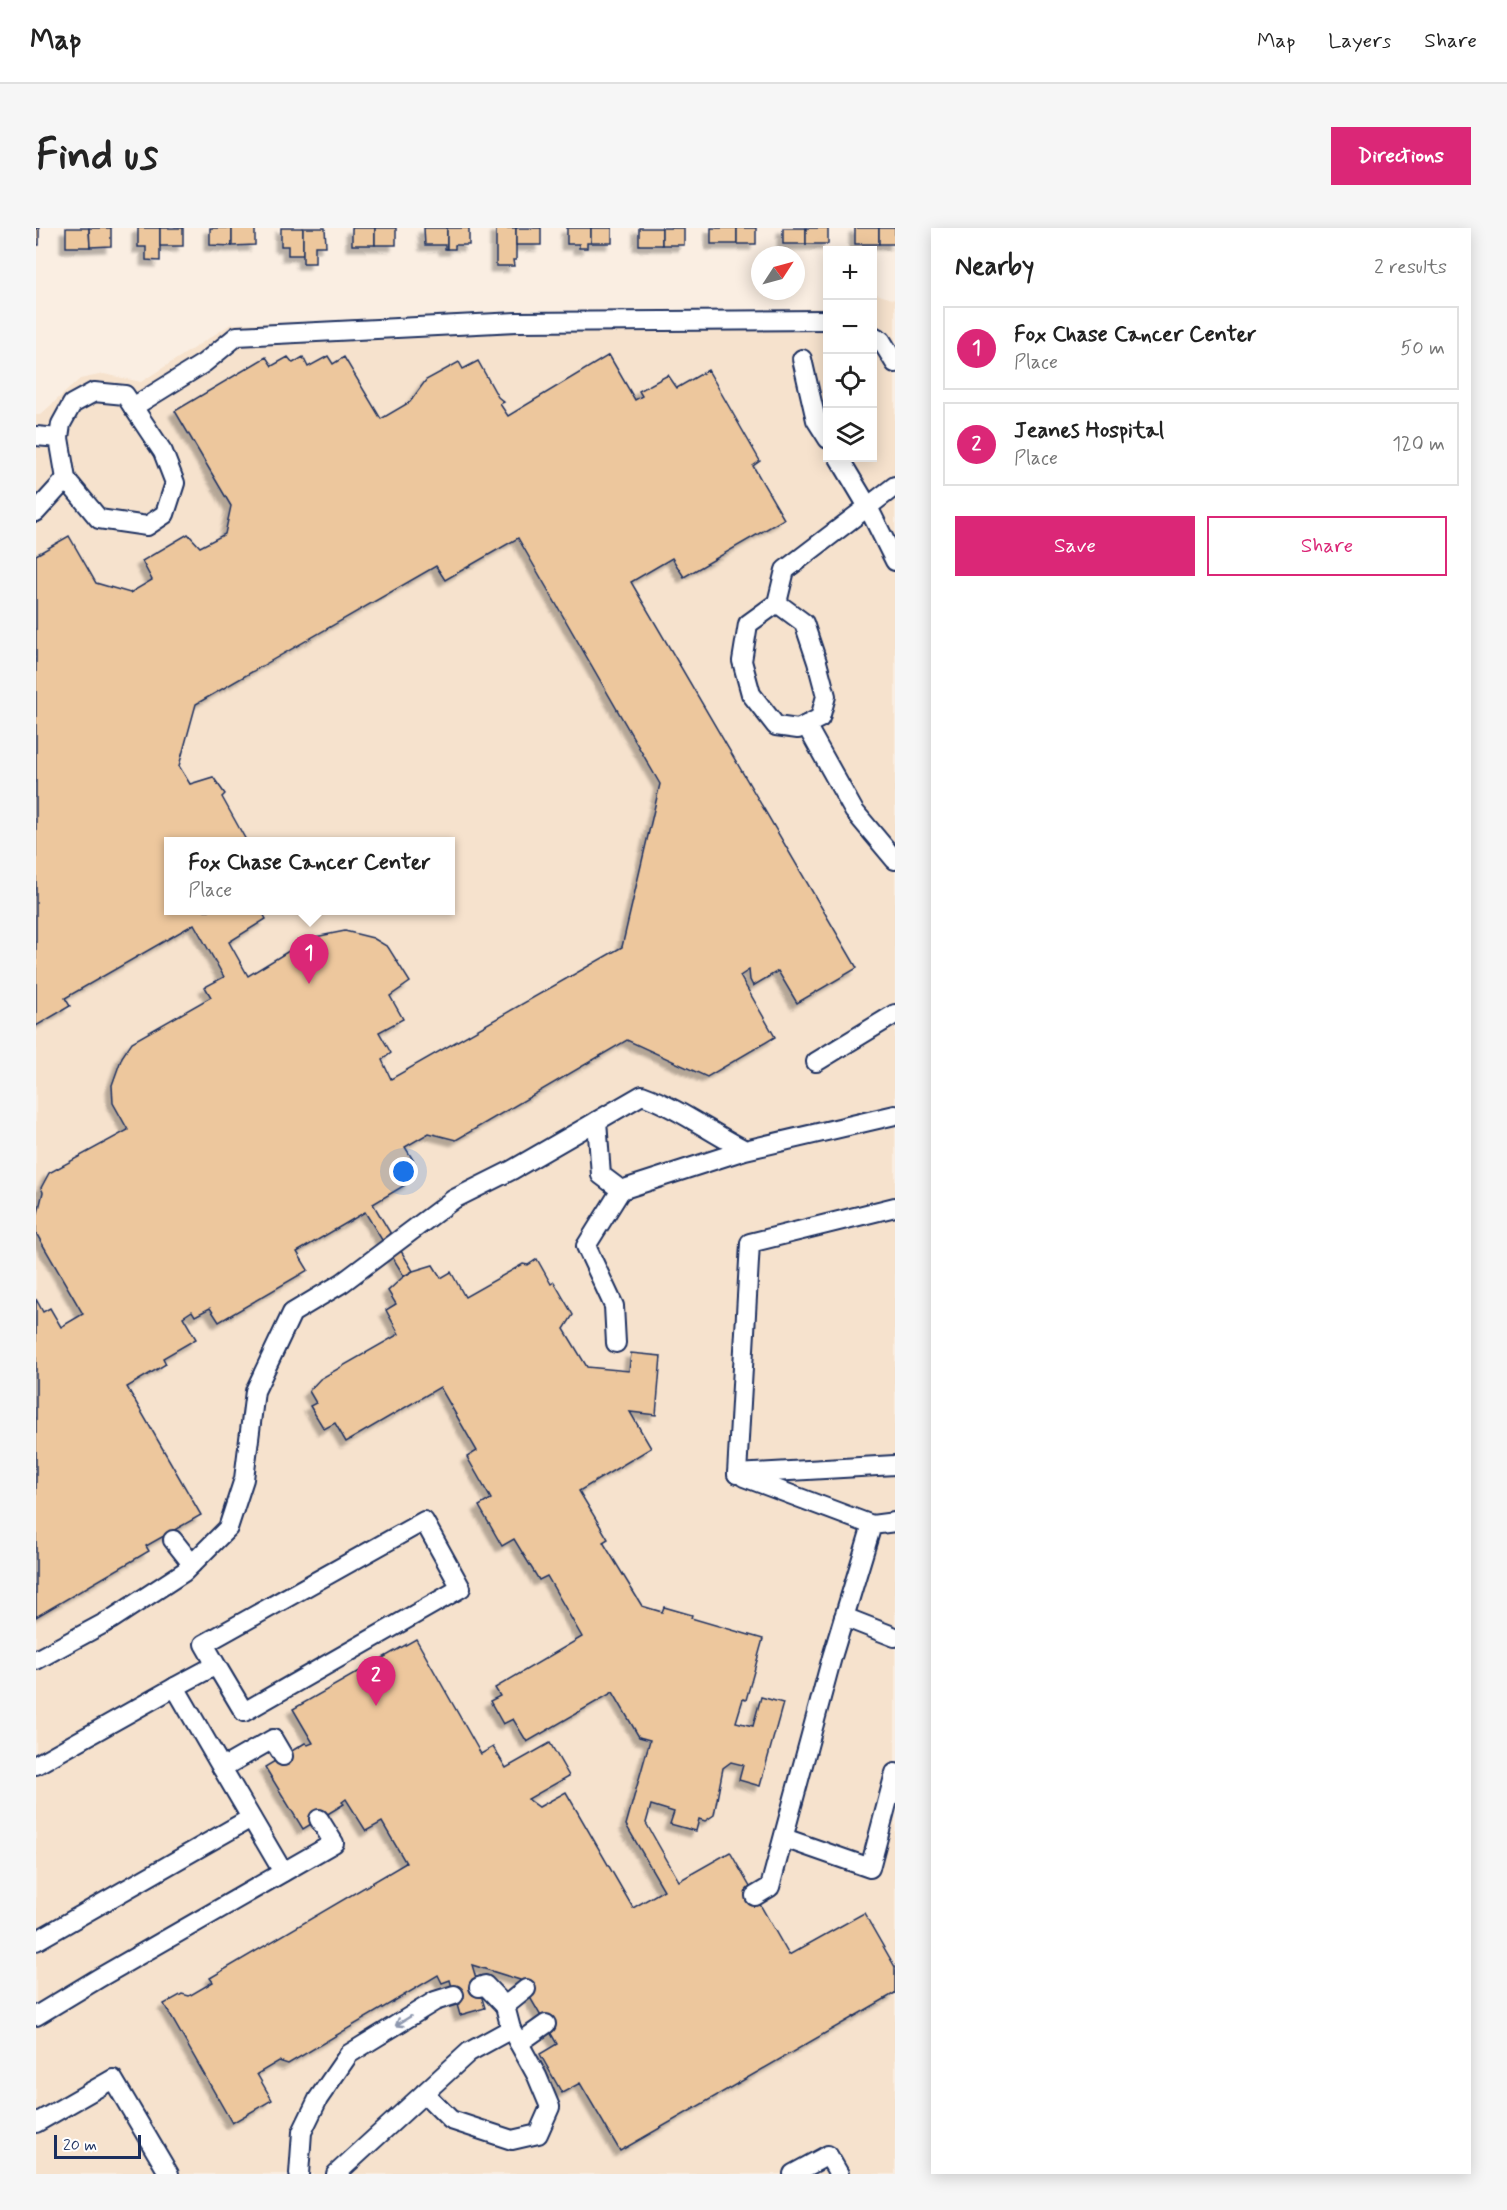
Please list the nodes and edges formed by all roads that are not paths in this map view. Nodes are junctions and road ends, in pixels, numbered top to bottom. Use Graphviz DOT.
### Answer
graph roads {
  1 [pos="823,320"];
  2 [pos="877,338"];
  3 [pos="802,359"];
  4 [pos="895,363"];
  5 [pos="133,407"];
  6 [pos="823,431"];
  7 [pos="36,436"];
  8 [pos="59,438"];
  9 [pos="841,462"];
  10 [pos="66,479"];
  11 [pos="895,486"];
  12 [pos="867,505"];
  13 [pos="36,512"];
  14 [pos="895,561"];
  15 [pos="777,603"];
  16 [pos="806,725"];
  17 [pos="895,860"];
  18 [pos="895,1014"];
  19 [pos="816,1062"];
  20 [pos="895,1115"];
  21 [pos="597,1121"];
  22 [pos="745,1150"];
  23 [pos="621,1190"];
  24 [pos="895,1207"];
  25 [pos="616,1343"];
  26 [pos="895,1465"];
  27 [pos="737,1474"];
  28 [pos="895,1522"];
  29 [pos="872,1525"];
  30 [pos="173,1540"];
  31 [pos="192,1564"];
  32 [pos="844,1617"];
  33 [pos="895,1637"];
  34 [pos="36,1660"];
  35 [pos="216,1665"];
  36 [pos="175,1687"];
  37 [pos="283,1756"];
  38 [pos="36,1765"];
  39 [pos="222,1768"];
  40 [pos="895,1773"];
  41 [pos="251,1818"];
  42 [pos="319,1819"];
  43 [pos="784,1838"];
  44 [pos="283,1872"];
  45 [pos="755,1896"];
  46 [pos="36,1941"];
  47 [pos="479,1987"];
  48 [pos="526,1989"];
  49 [pos="454,1995"];
  50 [pos="505,2006"];
  51 [pos="36,2016"];
  52 [pos="546,2024"];
  53 [pos="515,2036"];
  54 [pos="424,2093"];
  55 [pos="36,2123"];
  56 [pos="169,2174"];
  57 [pos="299,2174"];
  58 [pos="336,2174"];
  59 [pos="793,2174"];
  60 [pos="839,2174"];
  1 -- 5 [label="lane"];
  2 -- 4 [label="lane"];
  3 -- 6 [label="lane"];
  5 -- 8 [label="lane"];
  5 -- 10 [label="lane"];
  7 -- 8 [label="lane"];
  8 -- 10 [label="lane"];
  9 -- 12 [label="lane"];
  10 -- 13 [label="lane"];
  11 -- 12 [label="lane"];
  12 -- 14 [label="lane"];
  12 -- 15 [label="lane"];
  15 -- 16 [label="lane"];
  15 -- 16 [label="lane"];
  16 -- 17 [label="lane"];
  18 -- 19 [label="lane"];
  20 -- 22 [label="lane"];
  21 -- 22 [label="lane"];
  21 -- 23 [label="lane"];
  21 -- 31 [label="lane"];
  22 -- 23 [label="lane"];
  23 -- 25 [label="lane"];
  24 -- 27 [label="lane"];
  26 -- 27 [label="lane"];
  27 -- 29 [label="lane"];
  28 -- 29 [label="lane"];
  29 -- 32 [label="lane"];
  30 -- 31 [label="lane"];
  31 -- 34 [label="lane"];
  32 -- 33 [label="lane"];
  32 -- 43 [label="lane"];
  35 -- 35 [label="lane"];
  35 -- 36 [label="lane"];
  36 -- 38 [label="lane"];
  36 -- 39 [label="lane"];
  37 -- 39 [label="lane"];
  39 -- 41 [label="lane"];
  40 -- 43 [label="lane"];
  41 -- 44 [label="lane"];
  41 -- 46 [label="lane"];
  42 -- 44 [label="lane"];
  43 -- 45 [label="lane"];
  44 -- 51 [label="lane"];
  47 -- 50 [label="lane"];
  48 -- 50 [label="lane"];
  49 -- 57 [label="lane, one-way"];
  50 -- 53 [label="lane"];
  52 -- 53 [label="lane"];
  53 -- 54 [label="lane"];
  53 -- 54 [label="lane"];
  54 -- 58 [label="lane"];
  55 -- 56 [label="lane"];
  59 -- 60 [label="lane"];
}
